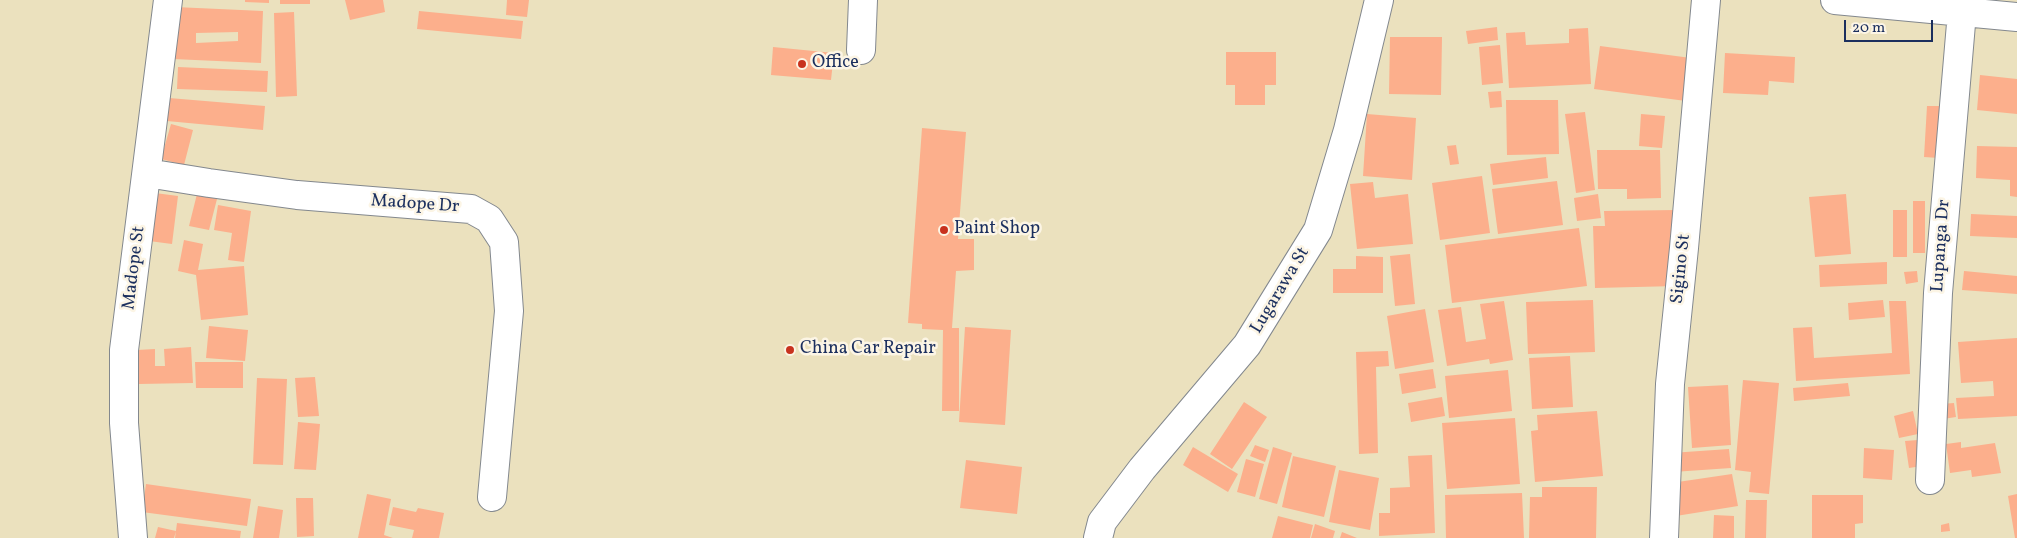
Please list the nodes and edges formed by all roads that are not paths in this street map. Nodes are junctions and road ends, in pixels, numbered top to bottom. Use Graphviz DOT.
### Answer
graph roads {
  1 [pos="168,0"];
  2 [pos="863,0"];
  3 [pos="1379,0"];
  4 [pos="1706,0"];
  5 [pos="1835,0"];
  6 [pos="1962,12"];
  7 [pos="2017,17"];
  8 [pos="861,50"];
  9 [pos="147,173"];
  10 [pos="1930,480"];
  11 [pos="492,497"];
  12 [pos="133,538"];
  13 [pos="1098,538"];
  14 [pos="1664,538"];
  1 -- 9 [label="street, Madope St"];
  2 -- 8 [label="street"];
  3 -- 13 [label="street, Lugarawa St"];
  4 -- 14 [label="street, Sigino St"];
  5 -- 6 [label="street"];
  6 -- 7 [label="street"];
  6 -- 10 [label="street, Lupanga Dr"];
  9 -- 11 [label="street, Madope Dr"];
  9 -- 12 [label="street, Madope St"];
}
